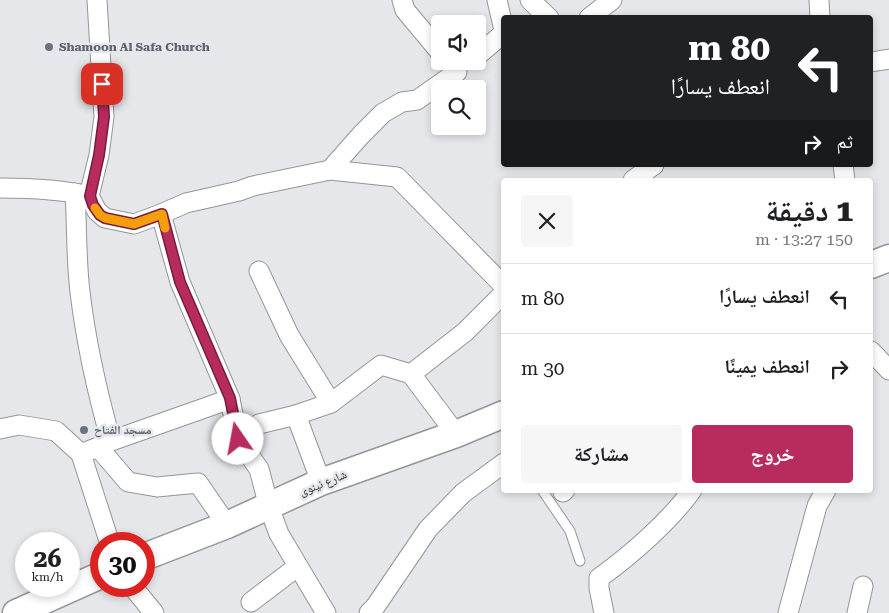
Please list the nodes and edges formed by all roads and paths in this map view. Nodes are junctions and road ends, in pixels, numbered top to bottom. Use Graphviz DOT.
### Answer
graph roads {
  1 [pos="98,0"];
  2 [pos="402,0"];
  3 [pos="530,0"];
  4 [pos="612,0"];
  5 [pos="819,0"];
  6 [pos="498,1"];
  7 [pos="547,15"];
  8 [pos="593,15"];
  9 [pos="820,15"];
  10 [pos="501,16"];
  11 [pos="501,35"];
  12 [pos="431,42"];
  13 [pos="486,48"];
  14 [pos="889,59"];
  15 [pos="873,62"];
  16 [pos="452,70"];
  17 [pos="651,167"];
  18 [pos="330,170"];
  19 [pos="636,178"];
  20 [pos="0,188"];
  21 [pos="82,194"];
  22 [pos="162,214"];
  23 [pos="889,258"];
  24 [pos="873,264"];
  25 [pos="259,271"];
  26 [pos="501,283"];
  27 [pos="501,296"];
  28 [pos="878,352"];
  29 [pos="889,370"];
  30 [pos="411,374"];
  31 [pos="230,398"];
  32 [pos="331,403"];
  33 [pos="296,415"];
  34 [pos="501,415"];
  35 [pos="0,429"];
  36 [pos="456,434"];
  37 [pos="238,439"];
  38 [pos="97,447"];
  39 [pos="501,465"];
  40 [pos="321,482"];
  41 [pos="544,493"];
  42 [pos="690,493"];
  43 [pos="824,493"];
  44 [pos="269,507"];
  45 [pos="227,525"];
  46 [pos="108,532"];
  47 [pos="155,553"];
  48 [pos="580,561"];
  49 [pos="297,567"];
  50 [pos="90,580"];
  51 [pos="863,586"];
  52 [pos="141,597"];
  53 [pos="251,602"];
  54 [pos="16,613"];
  55 [pos="154,613"];
  56 [pos="326,613"];
  57 [pos="369,613"];
  58 [pos="604,613"];
  59 [pos="788,613"];
  60 [pos="857,613"];
  1 -- 21 [label="street"];
  2 -- 12 [label="street"];
  3 -- 7 [label="street"];
  4 -- 8 [label="street"];
  5 -- 9 [label="street"];
  6 -- 10 [label="street"];
  11 -- 13 [label="street"];
  14 -- 15 [label="street"];
  16 -- 18 [label="street"];
  17 -- 19 [label="street"];
  18 -- 22 [label="street"];
  18 -- 26 [label="street"];
  20 -- 21 [label="street"];
  21 -- 22 [label="street"];
  21 -- 38 [label="street"];
  22 -- 31 [label="street"];
  23 -- 24 [label="main road"];
  25 -- 32 [label="street"];
  27 -- 30 [label="street"];
  28 -- 29 [label="street"];
  30 -- 32 [label="street"];
  30 -- 36 [label="street"];
  31 -- 37 [label="street"];
  31 -- 38 [label="street"];
  32 -- 33 [label="street"];
  33 -- 37 [label="street"];
  33 -- 40 [label="street"];
  34 -- 36 [label="main road, شارع نينوى"];
  35 -- 38 [label="street"];
  36 -- 40 [label="main road, شارع نينوى"];
  37 -- 44 [label="street"];
  38 -- 45 [label="street"];
  38 -- 46 [label="street"];
  39 -- 57 [label="street"];
  40 -- 44 [label="main road, شارع نينوى"];
  41 -- 48 [label="lane"];
  42 -- 58 [label="street"];
  43 -- 59 [label="street"];
  44 -- 45 [label="main road, شارع نينوى"];
  44 -- 49 [label="street"];
  45 -- 47 [label="main road, شارع نينوى"];
  49 -- 53 [label="street"];
  49 -- 56 [label="street"];
  50 -- 54 [label="main road"];
  51 -- 60 [label="street"];
  52 -- 55 [label="street"];
}
